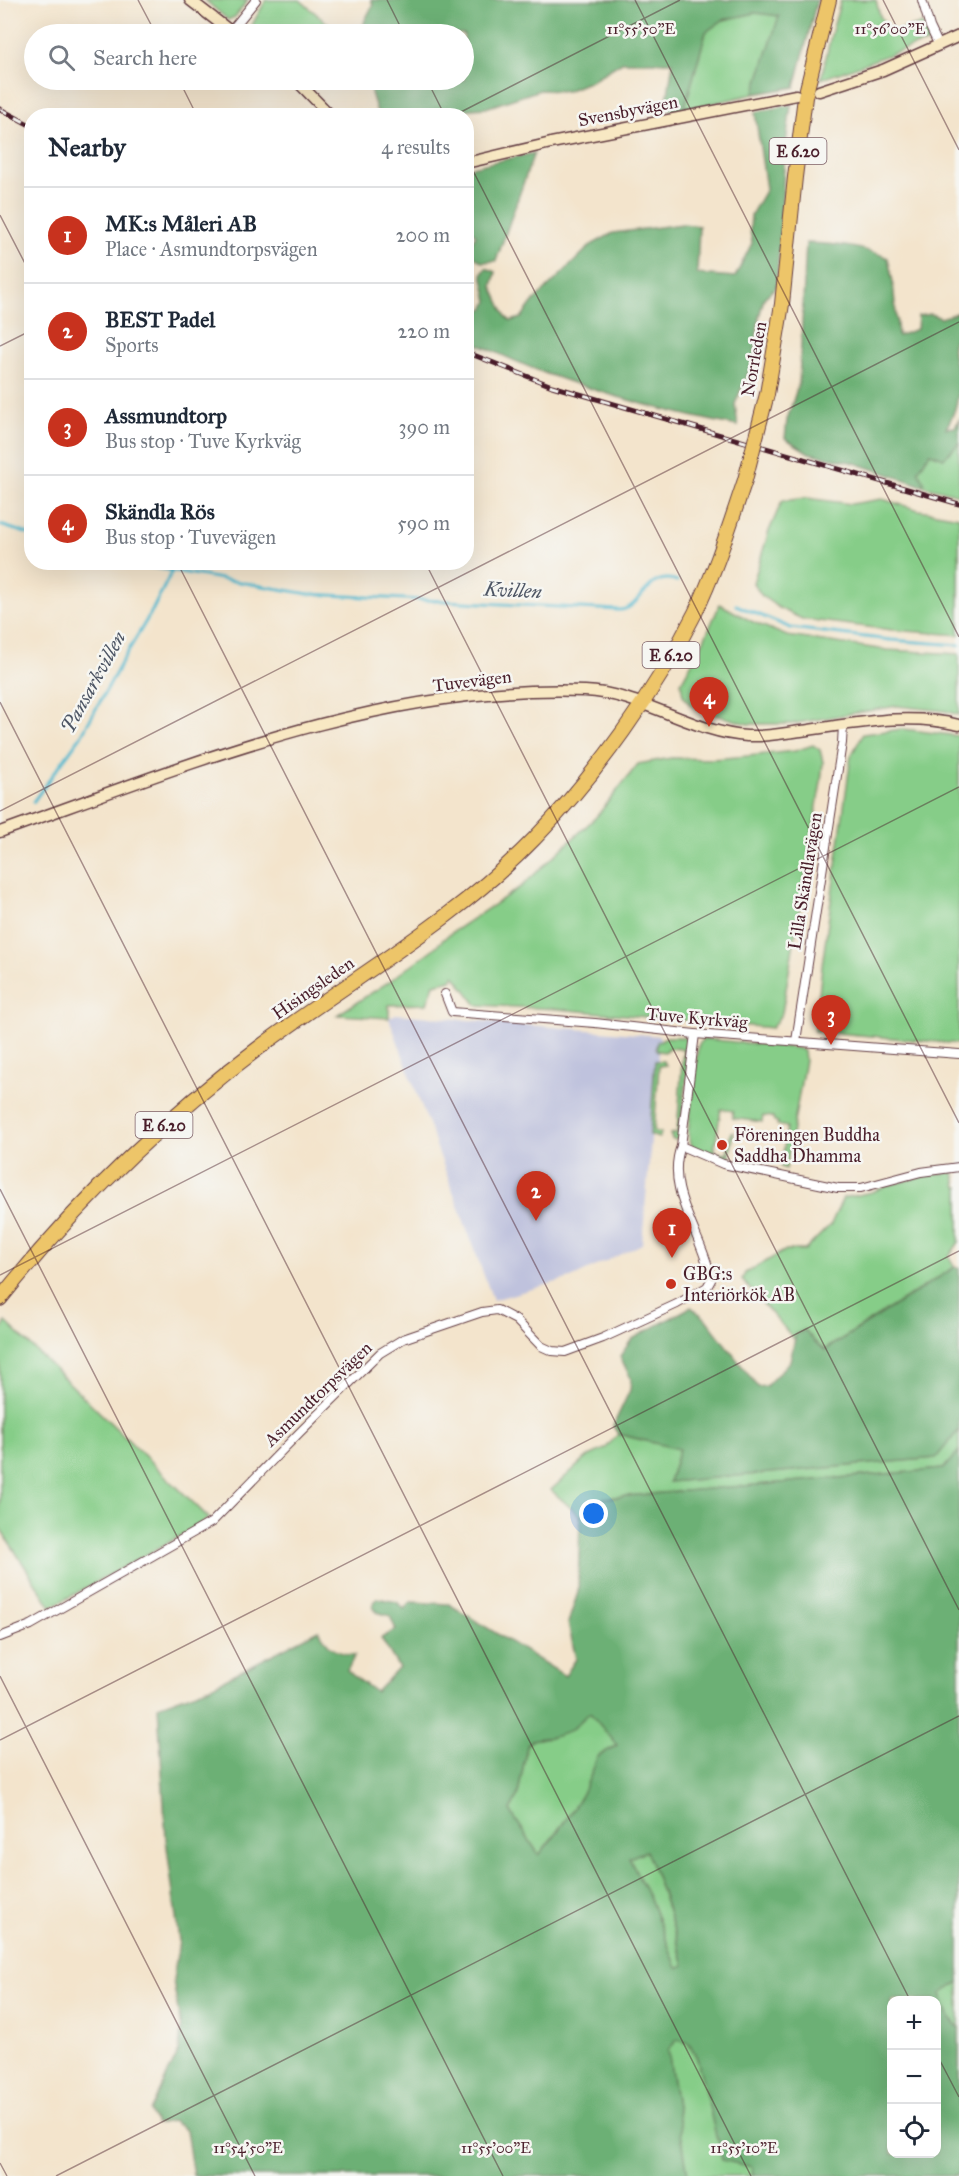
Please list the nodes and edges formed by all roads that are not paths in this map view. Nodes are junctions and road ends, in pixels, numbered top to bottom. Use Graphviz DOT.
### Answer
graph roads {
  1 [pos="190,0"];
  2 [pos="256,0"];
  3 [pos="829,0"];
  4 [pos="922,0"];
  5 [pos="221,24"];
  6 [pos="239,24"];
  7 [pos="959,36"];
  8 [pos="939,46"];
  9 [pos="306,90"];
  10 [pos="819,91"];
  11 [pos="796,95"];
  12 [pos="324,108"];
  13 [pos="474,161"];
  14 [pos="642,704"];
  15 [pos="843,725"];
  16 [pos="959,725"];
  17 [pos="0,831"];
  18 [pos="445,993"];
  19 [pos="695,1034"];
  20 [pos="796,1041"];
  21 [pos="959,1054"];
  22 [pos="681,1146"];
  23 [pos="959,1167"];
  24 [pos="0,1299"];
  25 [pos="0,1637"];
  1 -- 5 [label="main road"];
  2 -- 6 [label="street"];
  3 -- 14 [label="highway, Norrleden / E 6.20, bridge"];
  4 -- 8 [label="street"];
  7 -- 8 [label="main road"];
  8 -- 10 [label="main road"];
  9 -- 12 [label="main road"];
  11 -- 13 [label="main road, Svensbyvägen"];
  14 -- 15 [label="main road, Tuvevägen"];
  14 -- 17 [label="main road, Tuvevägen"];
  14 -- 24 [label="highway, Hisingsleden / E 6.20"];
  15 -- 16 [label="main road, Tuvevägen"];
  15 -- 20 [label="street, Lilla Skändlavägen"];
  18 -- 19 [label="street, Tuve Kyrkväg"];
  19 -- 20 [label="street, Tuve Kyrkväg"];
  19 -- 22 [label="street"];
  20 -- 21 [label="street, Tuve Kyrkväg"];
  22 -- 23 [label="street"];
  22 -- 25 [label="street, Asmundtorpsvägen"];
}
